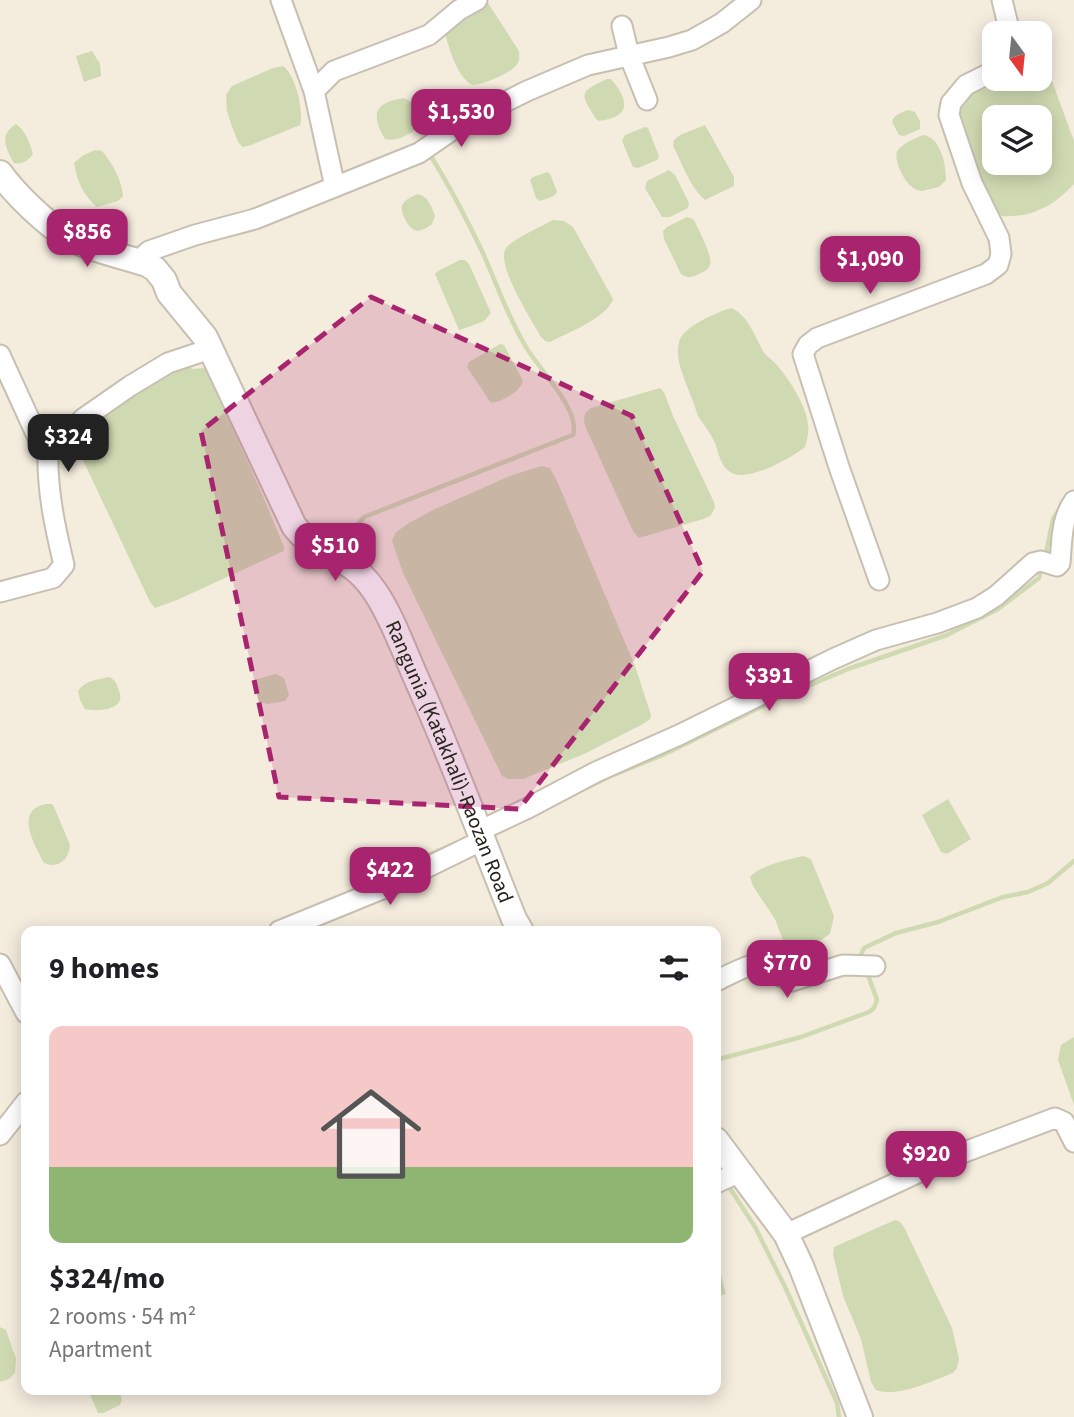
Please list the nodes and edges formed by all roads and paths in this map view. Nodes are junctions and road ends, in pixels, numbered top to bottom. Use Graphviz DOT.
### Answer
graph roads {
  1 [pos="281,0"];
  2 [pos="477,0"];
  3 [pos="751,0"];
  4 [pos="1002,0"];
  5 [pos="1007,21"];
  6 [pos="622,26"];
  7 [pos="629,55"];
  8 [pos="982,77"];
  9 [pos="314,91"];
  10 [pos="647,100"];
  11 [pos="0,173"];
  12 [pos="335,187"];
  13 [pos="138,261"];
  14 [pos="210,349"];
  15 [pos="0,355"];
  16 [pos="48,452"];
  17 [pos="1074,500"];
  18 [pos="879,580"];
  19 [pos="0,592"];
  20 [pos="481,836"];
  21 [pos="291,926"];
  22 [pos="518,926"];
  23 [pos="0,964"];
  24 [pos="866,966"];
  25 [pos="721,979"];
  26 [pos="21,1004"];
  27 [pos="21,1108"];
  28 [pos="0,1135"];
  29 [pos="1074,1142"];
  30 [pos="721,1157"];
  31 [pos="727,1178"];
  32 [pos="786,1234"];
  33 [pos="860,1417"];
  1 -- 9 [label="street"];
  2 -- 9 [label="street"];
  3 -- 7 [label="street"];
  4 -- 5 [label="street"];
  6 -- 7 [label="street"];
  7 -- 10 [label="street"];
  7 -- 12 [label="street"];
  8 -- 18 [label="street"];
  9 -- 12 [label="street"];
  11 -- 13 [label="main road, Rangunia (Katakhali)-Raozan Road"];
  12 -- 13 [label="street"];
  13 -- 14 [label="main road, Rangunia (Katakhali)-Raozan Road"];
  14 -- 16 [label="street"];
  14 -- 20 [label="main road, Rangunia (Katakhali)-Raozan Road"];
  15 -- 16 [label="street"];
  16 -- 19 [label="street"];
  17 -- 20 [label="street"];
  20 -- 21 [label="street"];
  20 -- 22 [label="main road, Rangunia (Katakhali)-Raozan Road"];
  23 -- 26 [label="street"];
  24 -- 25 [label="street"];
  27 -- 28 [label="street"];
  29 -- 32 [label="street"];
  30 -- 31 [label="main road"];
  31 -- 32 [label="main road"];
  32 -- 33 [label="main road"];
}
